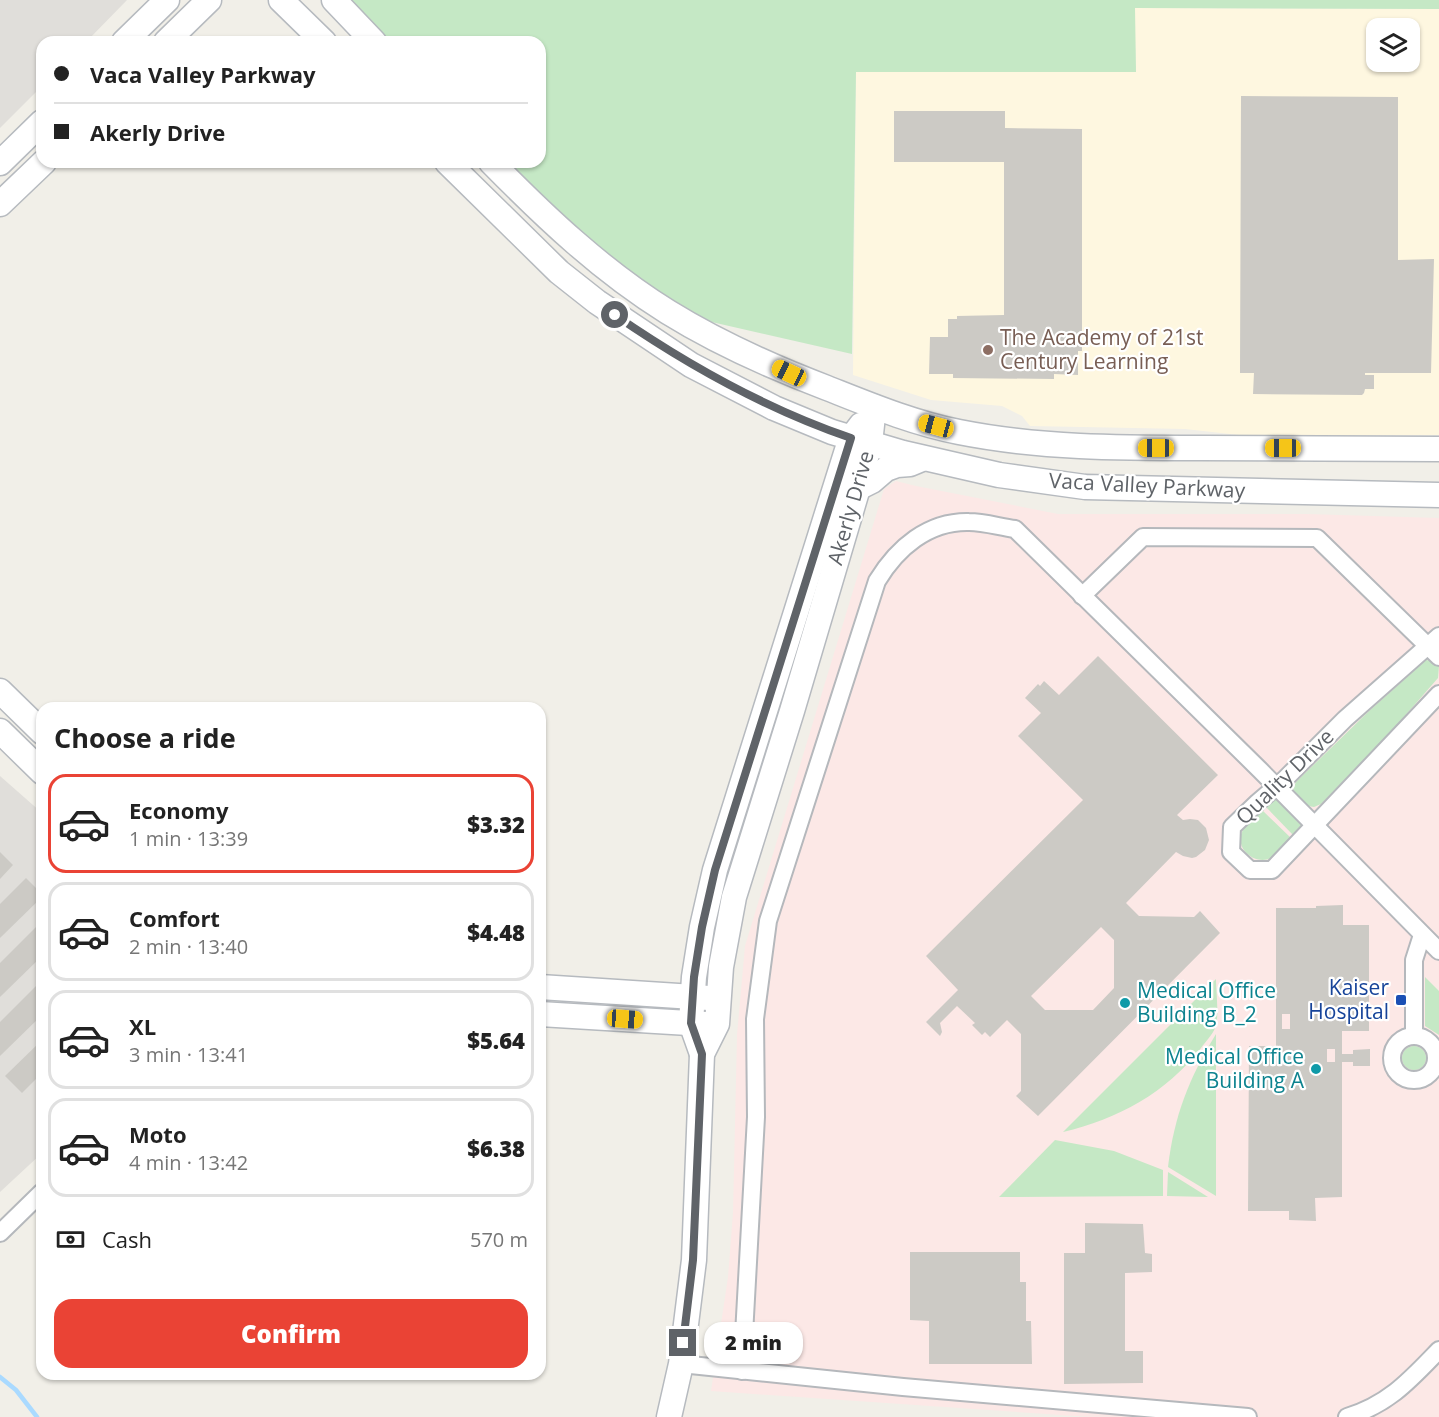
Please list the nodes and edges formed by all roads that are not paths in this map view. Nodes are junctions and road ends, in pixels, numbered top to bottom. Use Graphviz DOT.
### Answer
graph roads {
  1 [pos="167,0"];
  2 [pos="209,0"];
  3 [pos="281,0"];
  4 [pos="334,0"];
  5 [pos="130,36"];
  6 [pos="172,36"];
  7 [pos="318,36"];
  8 [pos="369,36"];
  9 [pos="36,128"];
  10 [pos="0,163"];
  11 [pos="38,168"];
  12 [pos="453,168"];
  13 [pos="497,168"];
  14 [pos="0,204"];
  15 [pos="874,407"];
  16 [pos="860,441"];
  17 [pos="1439,449"];
  18 [pos="924,458"];
  19 [pos="858,488"];
  20 [pos="1439,495"];
  21 [pos="1082,596"];
  22 [pos="1435,646"];
  23 [pos="0,691"];
  24 [pos="1439,694"];
  25 [pos="36,726"];
  26 [pos="0,731"];
  27 [pos="36,766"];
  28 [pos="1276,787"];
  29 [pos="1313,824"];
  30 [pos="1422,934"];
  31 [pos="1439,951"];
  32 [pos="546,987"];
  33 [pos="693,997"];
  34 [pos="717,999"];
  35 [pos="546,1014"];
  36 [pos="691,1023"];
  37 [pos="717,1024"];
  38 [pos="1414,1036"];
  39 [pos="702,1054"];
  40 [pos="1438,1058"];
  41 [pos="36,1198"];
  42 [pos="0,1233"];
  43 [pos="1439,1350"];
  44 [pos="681,1364"];
  45 [pos="742,1371"];
  46 [pos="669,1417"];
  47 [pos="1248,1417"];
  48 [pos="1347,1417"];
  1 -- 5 [label="street"];
  2 -- 6 [label="street"];
  3 -- 7 [label="street"];
  4 -- 8 [label="street"];
  9 -- 10 [label="street"];
  11 -- 14 [label="street"];
  12 -- 16 [label="street, Vaca Valley Parkway"];
  13 -- 15 [label="street, Vaca Valley Parkway"];
  15 -- 16 [label="street, Akerly Drive"];
  15 -- 17 [label="street, Vaca Valley Parkway"];
  16 -- 18 [label="street, Vaca Valley Parkway"];
  16 -- 19 [label="street, Akerly Drive"];
  16 -- 33 [label="street, Akerly Drive"];
  18 -- 19 [label="street"];
  18 -- 20 [label="street, Vaca Valley Parkway"];
  19 -- 34 [label="street, Akerly Drive"];
  21 -- 22 [label="street"];
  21 -- 28 [label="street"];
  21 -- 45 [label="street"];
  22 -- 28 [label="street, Quality Drive"];
  23 -- 25 [label="street"];
  24 -- 29 [label="street, Quality Drive"];
  26 -- 27 [label="street"];
  28 -- 29 [label="street"];
  28 -- 29 [label="street, Quality Drive"];
  29 -- 30 [label="street"];
  30 -- 31 [label="street"];
  30 -- 38 [label="street"];
  32 -- 33 [label="street"];
  33 -- 34 [label="street"];
  33 -- 36 [label="street, Akerly Drive"];
  34 -- 37 [label="street, Akerly Drive"];
  35 -- 36 [label="street"];
  36 -- 37 [label="street"];
  36 -- 39 [label="street, Akerly Drive"];
  37 -- 39 [label="street, Akerly Drive"];
  38 -- 40 [label="street"];
  38 -- 40 [label="street"];
  39 -- 44 [label="street, Akerly Drive"];
  41 -- 42 [label="street"];
  43 -- 48 [label="street"];
  44 -- 45 [label="street"];
  44 -- 46 [label="street, Akerly Drive"];
  45 -- 47 [label="street"];
}
